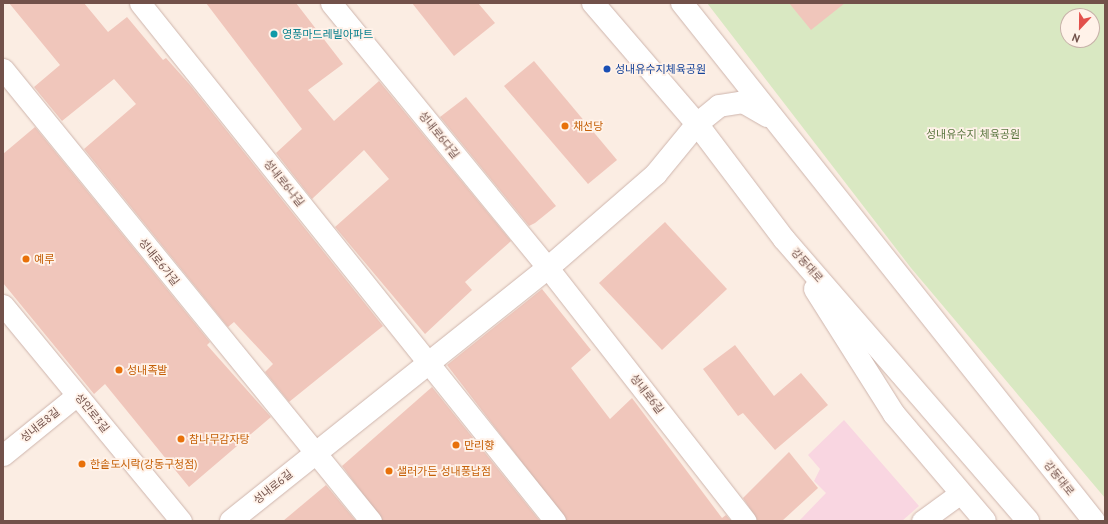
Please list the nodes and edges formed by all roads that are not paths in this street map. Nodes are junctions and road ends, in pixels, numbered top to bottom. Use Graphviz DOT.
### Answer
graph roads {
  1 [pos="140,3"];
  2 [pos="331,3"];
  3 [pos="586,3"];
  4 [pos="593,3"];
  5 [pos="682,3"];
  6 [pos="617,32"];
  7 [pos="3,69"];
  8 [pos="774,121"];
  9 [pos="697,124"];
  10 [pos="784,239"];
  11 [pos="548,268"];
  12 [pos="3,305"];
  13 [pos="428,363"];
  14 [pos="77,395"];
  15 [pos="315,454"];
  16 [pos="3,455"];
  17 [pos="959,494"];
  18 [pos="181,521"];
  19 [pos="231,521"];
  20 [pos="371,521"];
  21 [pos="555,521"];
  22 [pos="746,521"];
  23 [pos="922,521"];
  24 [pos="984,521"];
  25 [pos="1028,521"];
  26 [pos="1094,521"];
  1 -- 13 [label="street, 성내로6나길"];
  2 -- 11 [label="street, 성내로6다길"];
  3 -- 6 [label="main road"];
  4 -- 6 [label="main road, 강동대로"];
  5 -- 8 [label="main road, 강동대로"];
  6 -- 9 [label="main road, 강동대로"];
  7 -- 15 [label="street, 성내로6가길"];
  8 -- 9 [label="main road, 성내로6길"];
  8 -- 26 [label="main road, 강동대로"];
  9 -- 10 [label="main road, 강동대로"];
  9 -- 11 [label="main road, 성내로6길"];
  10 -- 17 [label="main road"];
  10 -- 25 [label="main road, 강동대로"];
  11 -- 13 [label="main road, 성내로6길"];
  11 -- 22 [label="street, 성내로6길"];
  12 -- 14 [label="street, 성안로3길"];
  13 -- 15 [label="main road, 성내로6길"];
  13 -- 21 [label="street"];
  14 -- 16 [label="street, 성내로8길"];
  14 -- 18 [label="street, 성안로3길"];
  15 -- 19 [label="main road, 성내로6길"];
  15 -- 20 [label="street"];
  17 -- 23 [label="street"];
  17 -- 24 [label="main road"];
}
